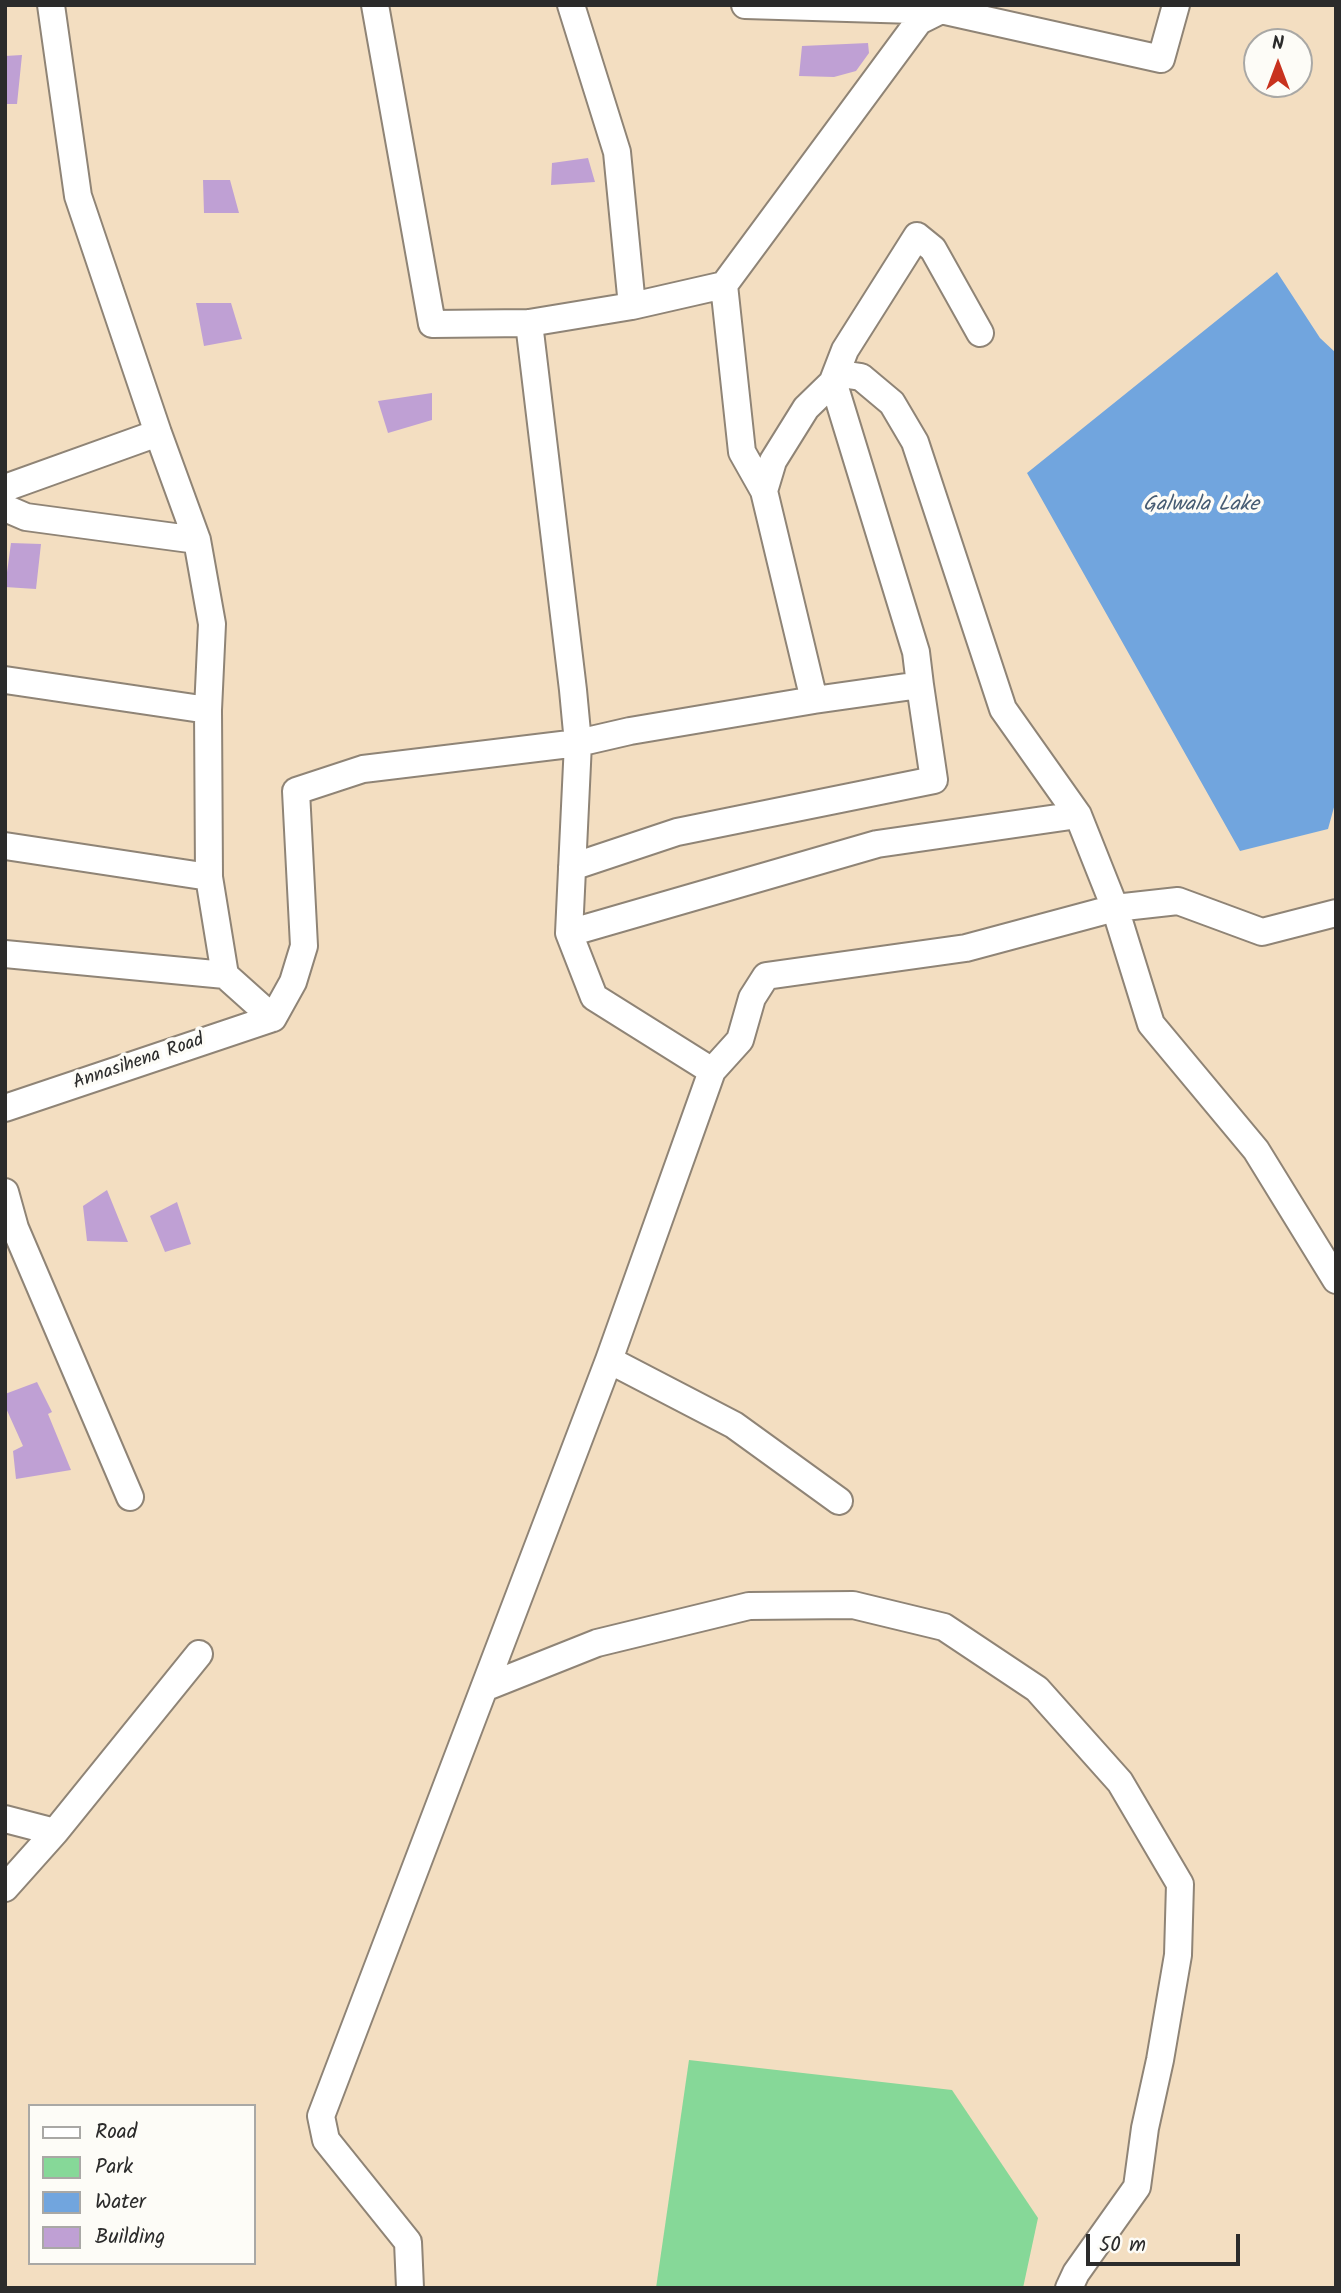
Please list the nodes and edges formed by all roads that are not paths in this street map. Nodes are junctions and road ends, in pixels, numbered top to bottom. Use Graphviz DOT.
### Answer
graph roads {
  1 [pos="51,5"];
  2 [pos="375,5"];
  3 [pos="571,5"];
  4 [pos="745,5"];
  5 [pos="1176,5"];
  6 [pos="929,16"];
  7 [pos="724,285"];
  8 [pos="632,306"];
  9 [pos="529,323"];
  10 [pos="980,333"];
  11 [pos="833,381"];
  12 [pos="158,433"];
  13 [pos="5,488"];
  14 [pos="764,491"];
  15 [pos="5,508"];
  16 [pos="197,540"];
  17 [pos="5,680"];
  18 [pos="920,685"];
  19 [pos="814,700"];
  20 [pos="208,710"];
  21 [pos="578,743"];
  22 [pos="1078,815"];
  23 [pos="5,846"];
  24 [pos="572,867"];
  25 [pos="209,877"];
  26 [pos="1115,908"];
  27 [pos="1336,913"];
  28 [pos="569,933"];
  29 [pos="5,954"];
  30 [pos="225,975"];
  31 [pos="274,1018"];
  32 [pos="712,1071"];
  33 [pos="5,1108"];
  34 [pos="5,1192"];
  35 [pos="1336,1280"];
  36 [pos="608,1360"];
  37 [pos="130,1497"];
  38 [pos="839,1501"];
  39 [pos="199,1654"];
  40 [pos="484,1688"];
  41 [pos="5,1819"];
  42 [pos="55,1832"];
  43 [pos="5,1888"];
  44 [pos="410,2288"];
  45 [pos="1069,2288"];
  1 -- 12 [label="street"];
  2 -- 9 [label="street"];
  3 -- 8 [label="street"];
  4 -- 6 [label="street"];
  5 -- 6 [label="street"];
  6 -- 7 [label="street"];
  7 -- 8 [label="street"];
  7 -- 14 [label="street"];
  8 -- 9 [label="street"];
  9 -- 21 [label="street"];
  10 -- 11 [label="street"];
  11 -- 14 [label="street"];
  11 -- 18 [label="street"];
  11 -- 22 [label="street"];
  12 -- 13 [label="street"];
  12 -- 16 [label="street"];
  14 -- 19 [label="street"];
  15 -- 16 [label="street"];
  16 -- 20 [label="street"];
  17 -- 20 [label="street"];
  18 -- 19 [label="street"];
  18 -- 24 [label="street"];
  19 -- 21 [label="street"];
  20 -- 25 [label="street"];
  21 -- 24 [label="street"];
  21 -- 31 [label="street"];
  22 -- 26 [label="street"];
  22 -- 28 [label="street"];
  23 -- 25 [label="street"];
  24 -- 28 [label="street"];
  25 -- 30 [label="street"];
  26 -- 27 [label="street"];
  26 -- 32 [label="street"];
  26 -- 35 [label="street"];
  28 -- 32 [label="street"];
  29 -- 30 [label="street"];
  30 -- 31 [label="street"];
  31 -- 33 [label="street, Annasihena Road"];
  32 -- 36 [label="street"];
  34 -- 37 [label="street"];
  36 -- 38 [label="street"];
  36 -- 40 [label="street"];
  39 -- 42 [label="street"];
  40 -- 44 [label="street"];
  40 -- 45 [label="street"];
  41 -- 42 [label="street"];
  42 -- 43 [label="street"];
}
